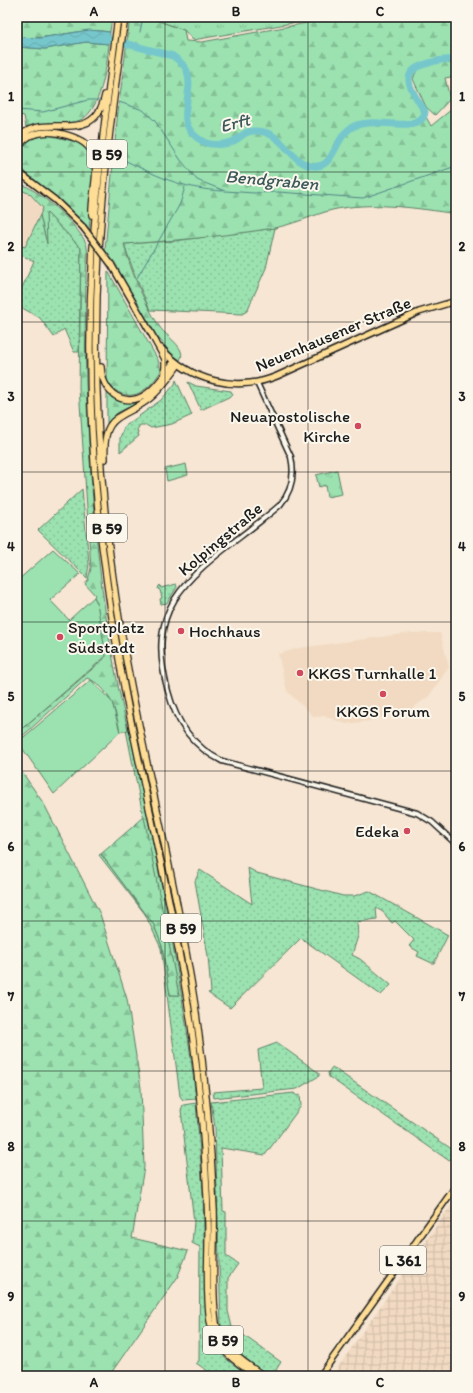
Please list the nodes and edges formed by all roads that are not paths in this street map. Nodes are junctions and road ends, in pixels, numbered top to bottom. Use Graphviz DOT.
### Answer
graph roads {
  1 [pos="118,17"];
  2 [pos="124,17"];
  3 [pos="120,28"];
  4 [pos="117,48"];
  5 [pos="111,69"];
  6 [pos="17,140"];
  7 [pos="17,150"];
  8 [pos="17,161"];
  9 [pos="17,170"];
  10 [pos="94,223"];
  11 [pos="456,301"];
  12 [pos="97,319"];
  13 [pos="154,339"];
  14 [pos="176,363"];
  15 [pos="164,375"];
  16 [pos="257,383"];
  17 [pos="103,483"];
  18 [pos="456,844"];
  19 [pos="456,1186"];
  20 [pos="255,1376"];
  21 [pos="264,1376"];
  22 [pos="320,1376"];
  1 -- 3 [label="highway, B 59"];
  2 -- 3 [label="highway, B 59"];
  3 -- 4 [label="highway, B 59"];
  4 -- 5 [label="highway, B 59"];
  4 -- 12 [label="highway, B 59"];
  5 -- 6 [label="highway"];
  5 -- 10 [label="highway, B 59"];
  7 -- 10 [label="highway"];
  8 -- 9 [label="main road"];
  9 -- 13 [label="main road, Neuenhausener Straße, bridge"];
  10 -- 20 [label="highway, B 59"];
  11 -- 16 [label="main road, Neuenhausener Straße"];
  12 -- 15 [label="highway"];
  12 -- 17 [label="highway, B 59"];
  13 -- 14 [label="main road, Neuenhausener Straße"];
  13 -- 15 [label="highway"];
  14 -- 15 [label="highway"];
  14 -- 16 [label="main road, Neuenhausener Straße"];
  14 -- 17 [label="highway"];
  16 -- 18 [label="street, Kolpingstraße"];
  17 -- 21 [label="highway, B 59"];
  19 -- 22 [label="main road, L 361"];
}
